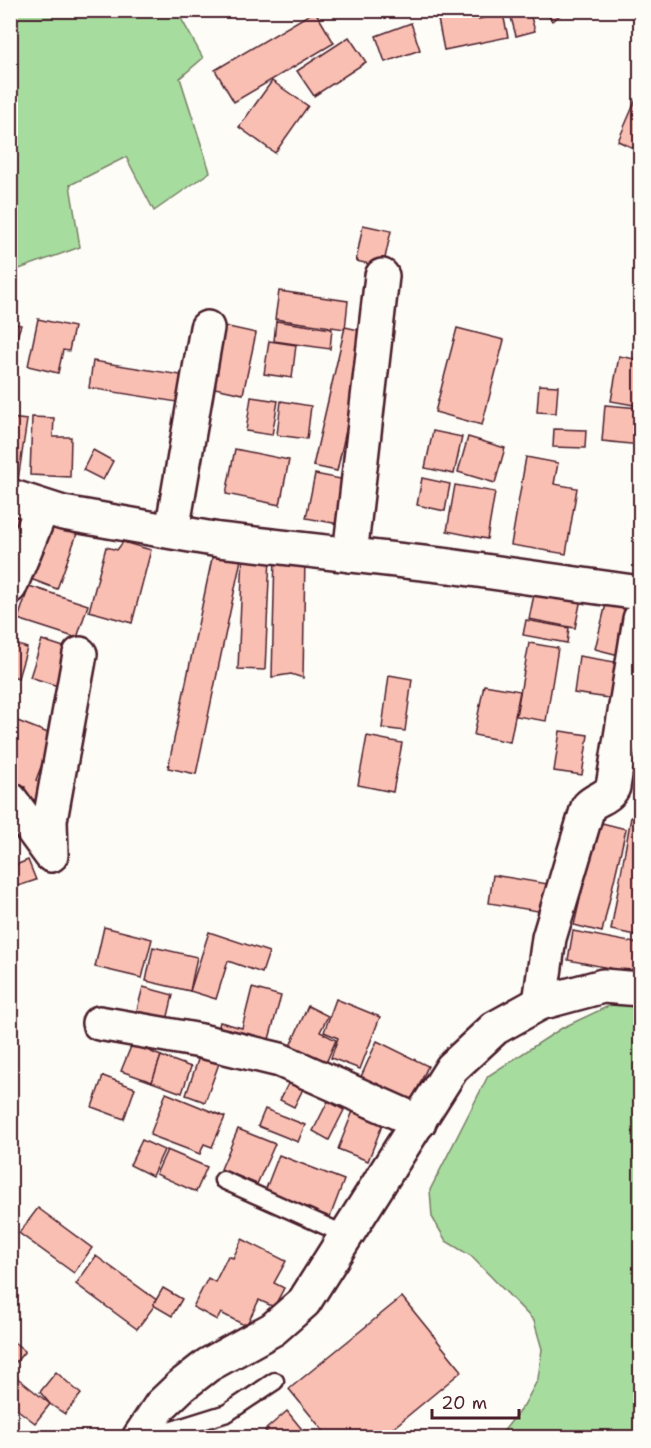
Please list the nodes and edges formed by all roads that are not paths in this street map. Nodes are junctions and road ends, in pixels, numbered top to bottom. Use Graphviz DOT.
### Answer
graph roads {
  1 [pos="382,276"];
  2 [pos="207,328"];
  3 [pos="10,496"];
  4 [pos="42,508"];
  5 [pos="172,531"];
  6 [pos="350,555"];
  7 [pos="10,586"];
  8 [pos="640,593"];
  9 [pos="640,619"];
  10 [pos="80,654"];
  11 [pos="10,799"];
  12 [pos="640,989"];
  13 [pos="540,1003"];
  14 [pos="99,1023"];
  15 [pos="419,1122"];
  16 [pos="223,1180"];
  17 [pos="348,1236"];
  18 [pos="275,1381"];
  19 [pos="139,1437"];
  20 [pos="147,1437"];
  1 -- 6 [label="street"];
  2 -- 5 [label="street"];
  3 -- 4 [label="street"];
  4 -- 5 [label="street"];
  4 -- 7 [label="street"];
  5 -- 6 [label="street"];
  6 -- 8 [label="street"];
  9 -- 13 [label="street"];
  10 -- 11 [label="street"];
  12 -- 13 [label="street"];
  13 -- 15 [label="street"];
  14 -- 15 [label="street"];
  15 -- 17 [label="street"];
  16 -- 17 [label="lane"];
  17 -- 19 [label="street"];
  18 -- 20 [label="lane"];
}
